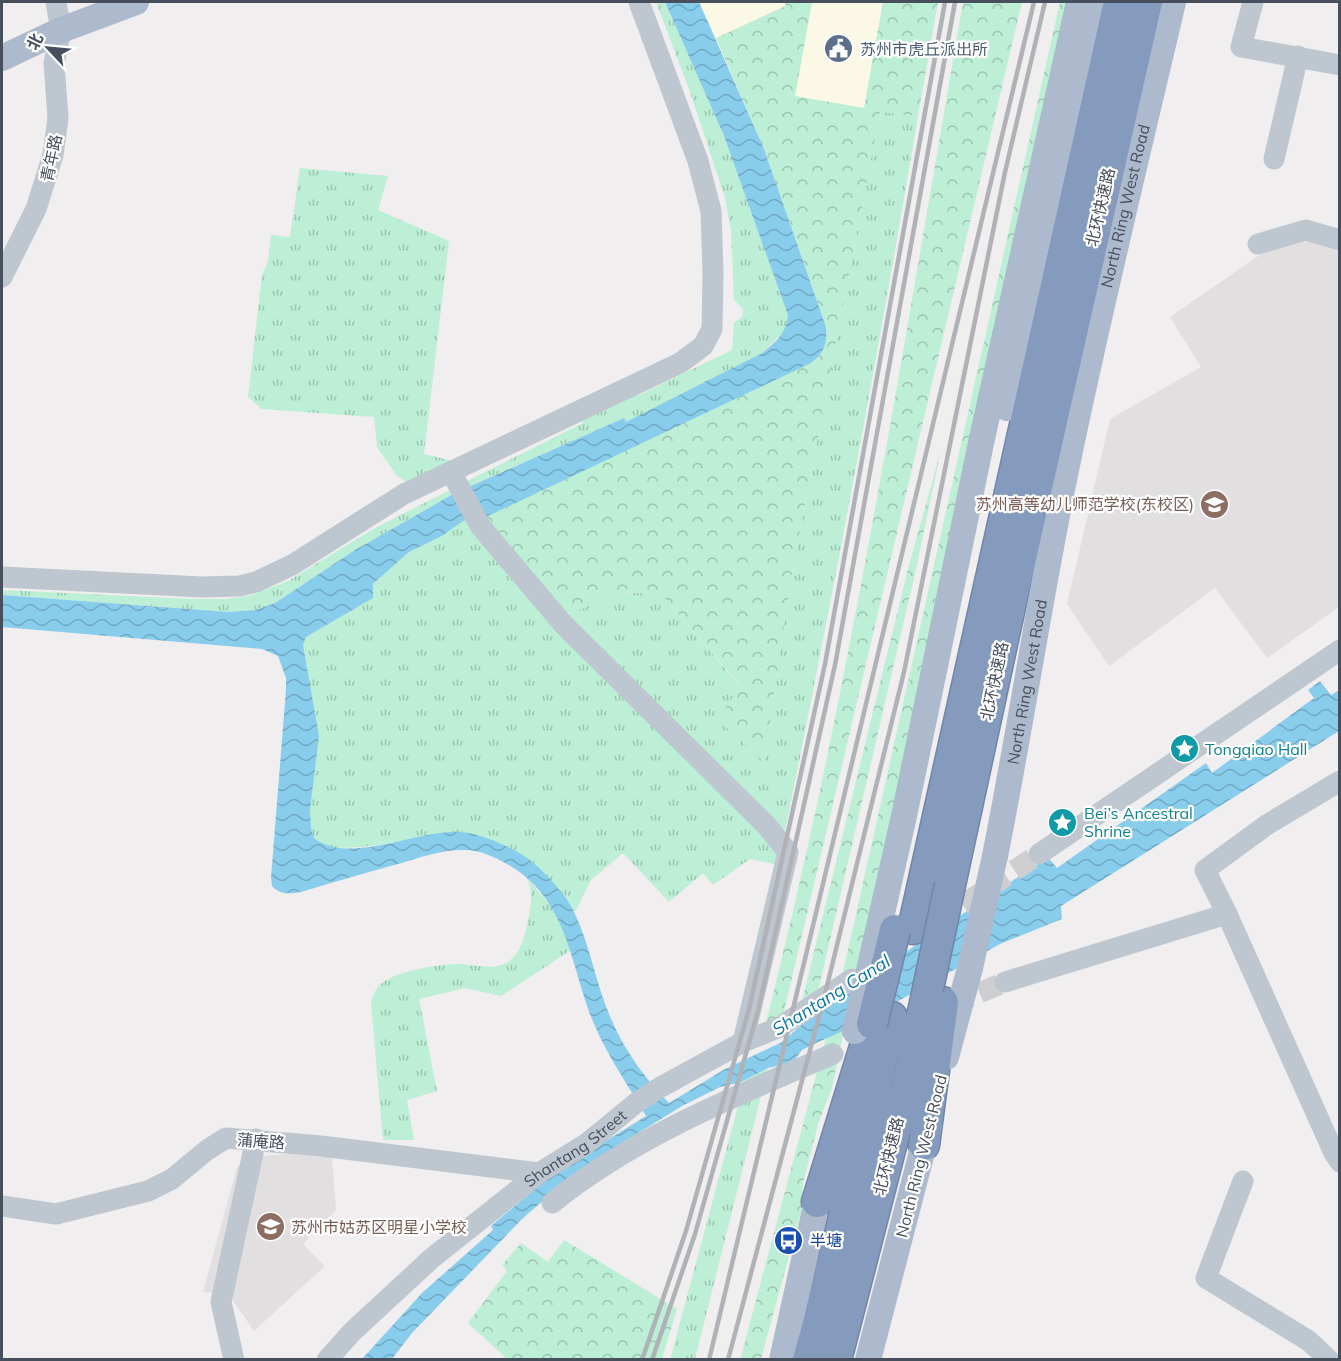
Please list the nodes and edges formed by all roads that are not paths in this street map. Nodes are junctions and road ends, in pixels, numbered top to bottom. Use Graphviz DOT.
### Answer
graph roads {
  1 [pos="48,2"];
  2 [pos="56,2"];
  3 [pos="136,2"];
  4 [pos="639,2"];
  5 [pos="1079,2"];
  6 [pos="1099,2"];
  7 [pos="1119,2"];
  8 [pos="1147,2"];
  9 [pos="1173,2"];
  10 [pos="1253,2"];
  11 [pos="61,30"];
  12 [pos="1298,56"];
  13 [pos="2,58"];
  14 [pos="1340,64"];
  15 [pos="1274,159"];
  16 [pos="1340,240"];
  17 [pos="1258,244"];
  18 [pos="2,277"];
  19 [pos="455,479"];
  20 [pos="2,577"];
  21 [pos="1340,650"];
  22 [pos="1340,781"];
  23 [pos="904,816"];
  24 [pos="1039,854"];
  25 [pos="1227,914"];
  26 [pos="895,930"];
  27 [pos="852,979"];
  28 [pos="948,979"];
  29 [pos="1005,982"];
  30 [pos="873,1024"];
  31 [pos="743,1042"];
  32 [pos="832,1054"];
  33 [pos="256,1139"];
  34 [pos="924,1145"];
  35 [pos="1340,1162"];
  36 [pos="540,1173"];
  37 [pos="1243,1180"];
  38 [pos="817,1202"];
  39 [pos="552,1203"];
  40 [pos="2,1206"];
  41 [pos="234,1359"];
  42 [pos="327,1359"];
  43 [pos="782,1359"];
  44 [pos="808,1359"];
  45 [pos="836,1359"];
  46 [pos="868,1359"];
  47 [pos="1329,1359"];
  1 -- 11 [label="street"];
  2 -- 11 [label="street"];
  3 -- 11 [label="main road"];
  4 -- 19 [label="street"];
  5 -- 23 [label="main road"];
  6 -- 23 [label="main road"];
  7 -- 26 [label="highway, 北环快速路"];
  8 -- 28 [label="highway, 北环快速路"];
  9 -- 28 [label="main road, North Ring West Road, bridge"];
  10 -- 12 [label="street"];
  11 -- 13 [label="main road"];
  11 -- 18 [label="street, 青年路"];
  12 -- 14 [label="street"];
  12 -- 15 [label="street"];
  16 -- 17 [label="street"];
  19 -- 20 [label="street"];
  19 -- 31 [label="street"];
  21 -- 24 [label="street"];
  22 -- 25 [label="street"];
  23 -- 26 [label="main road"];
  25 -- 29 [label="street"];
  25 -- 35 [label="street"];
  26 -- 30 [label="highway, 北环快速路, bridge"];
  27 -- 31 [label="street, Shantang Street"];
  28 -- 34 [label="highway"];
  28 -- 45 [label="highway, 北环快速路"];
  30 -- 38 [label="highway"];
  30 -- 44 [label="highway, 北环快速路"];
  31 -- 36 [label="street, Shantang Street"];
  32 -- 39 [label="street"];
  33 -- 36 [label="street, 蒲庵路"];
  33 -- 40 [label="street, 蒲庵路"];
  33 -- 41 [label="street"];
  34 -- 46 [label="main road, North Ring West Road"];
  36 -- 42 [label="street, Shantang Street"];
  37 -- 47 [label="street"];
  38 -- 43 [label="main road"];
}
